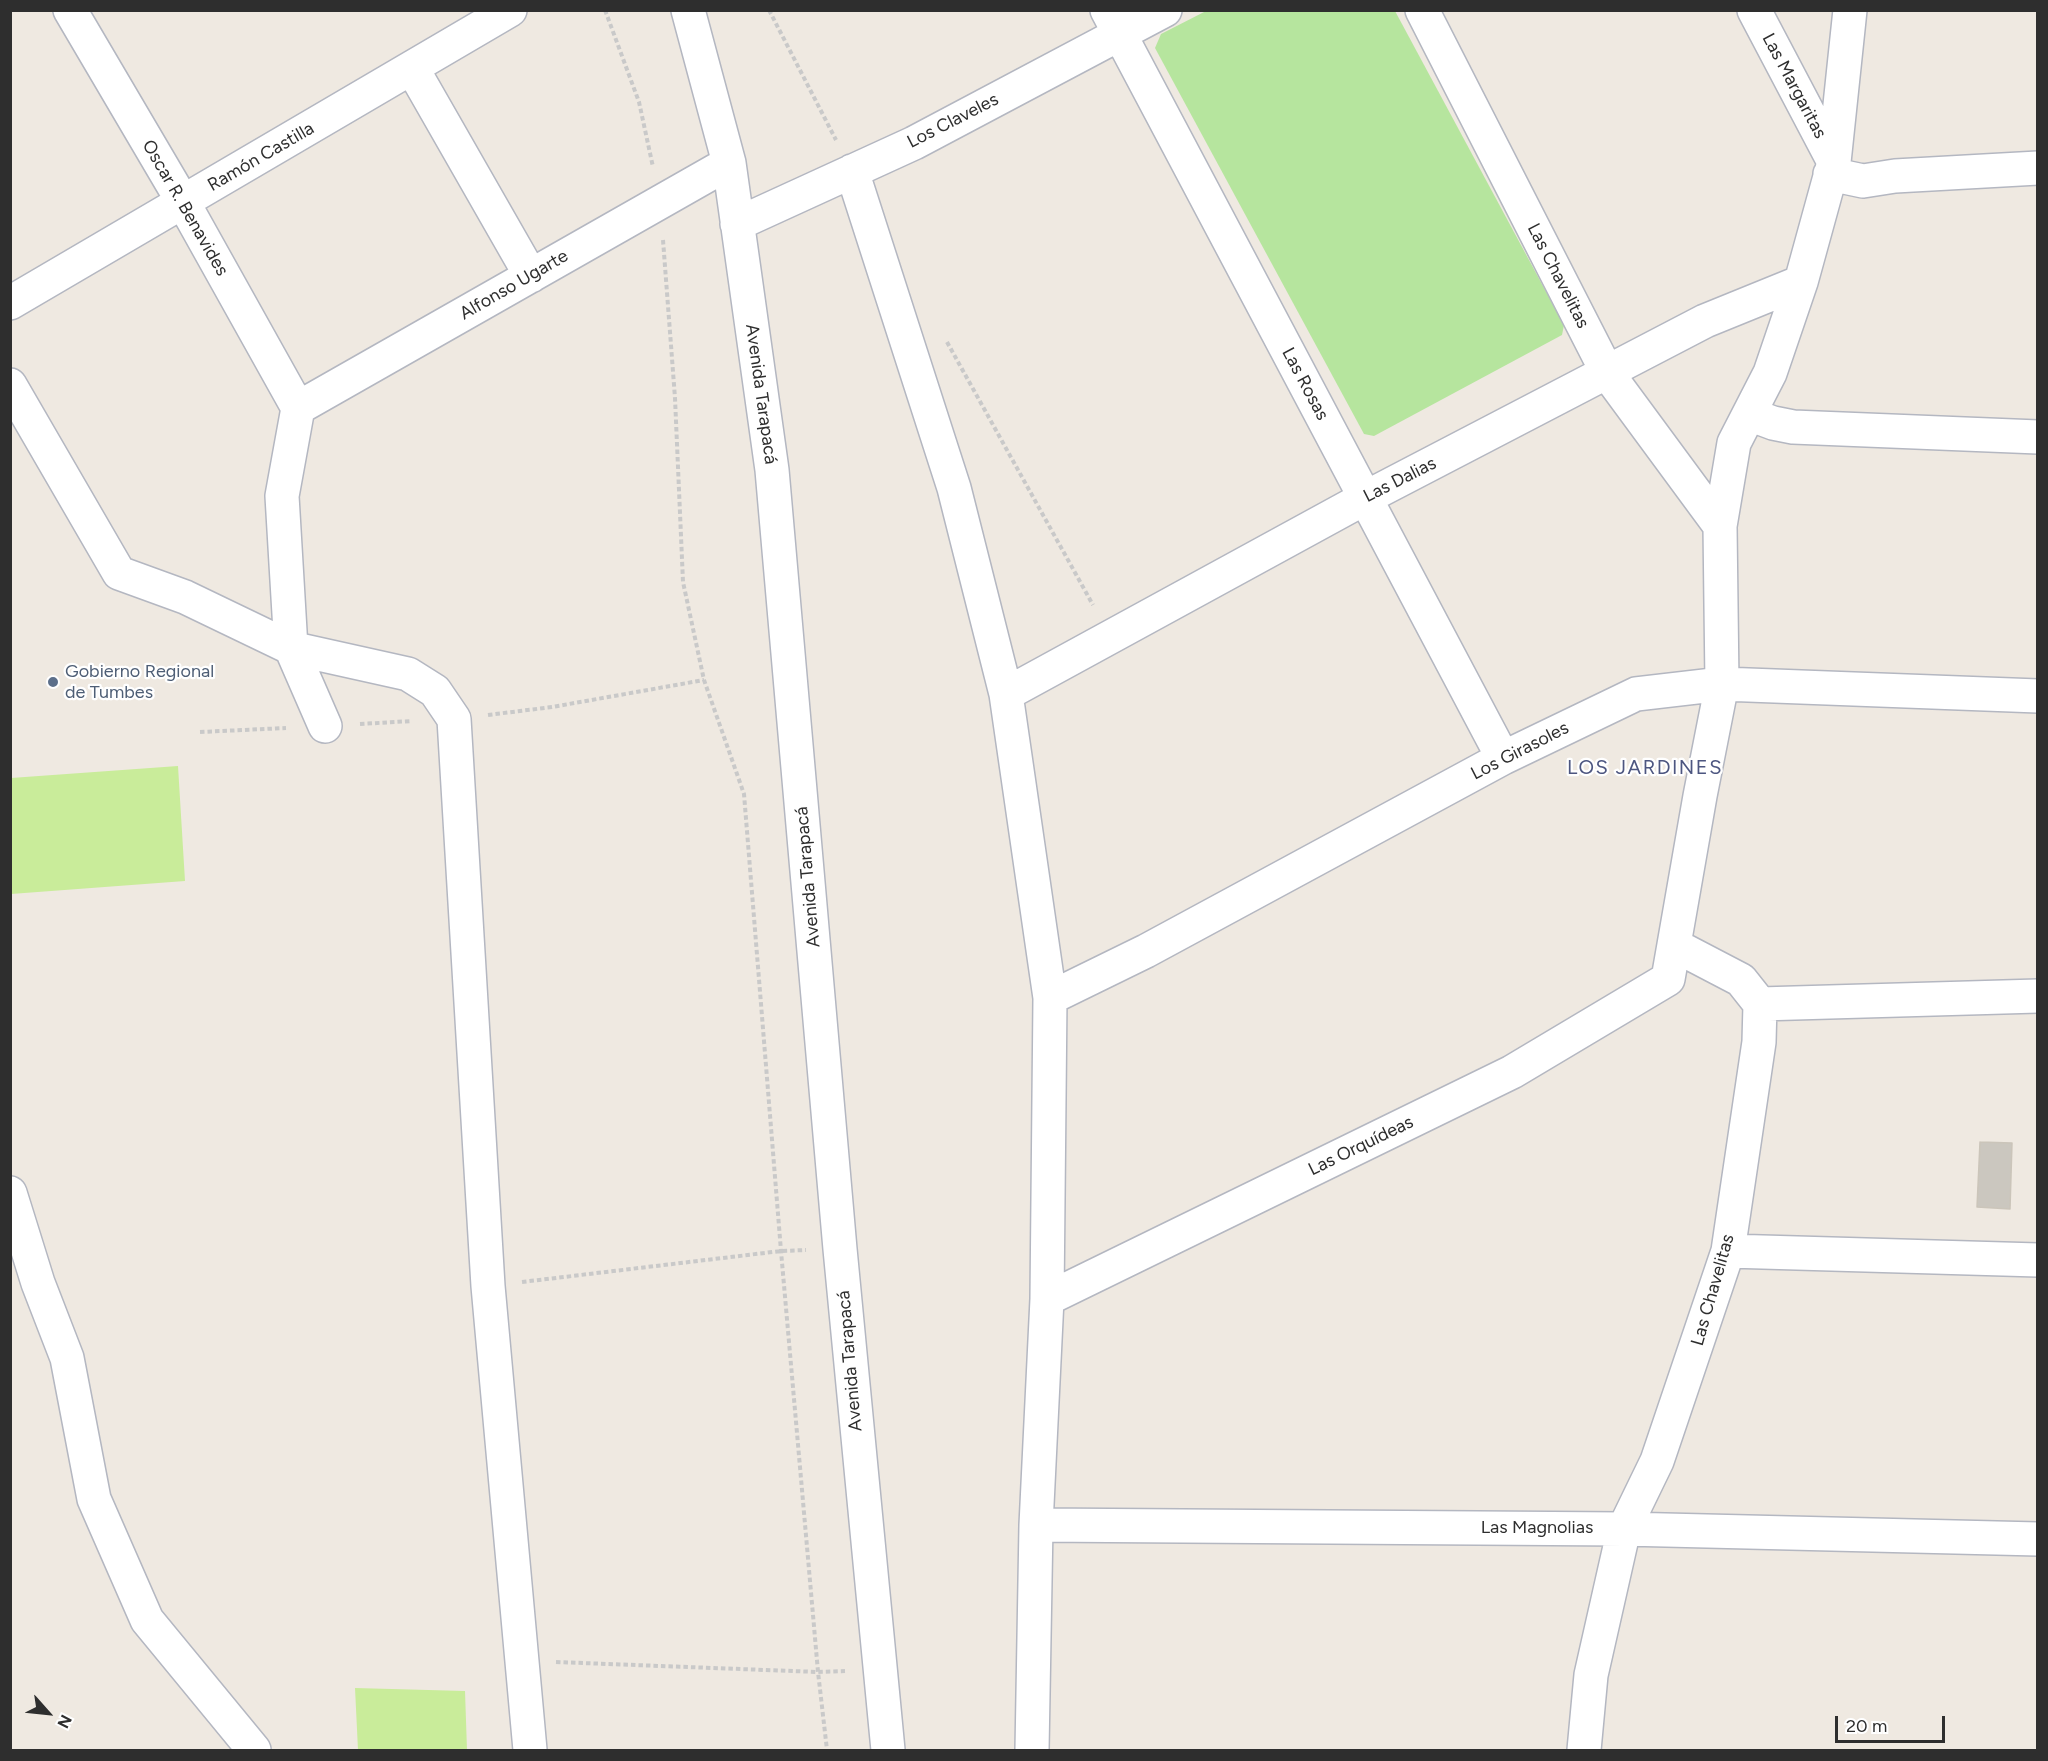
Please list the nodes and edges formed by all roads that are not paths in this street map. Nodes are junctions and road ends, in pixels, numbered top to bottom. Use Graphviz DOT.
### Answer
graph roads {
  1 [pos="70,10"];
  2 [pos="510,10"];
  3 [pos="688,10"];
  4 [pos="1165,10"];
  5 [pos="1422,10"];
  6 [pos="1754,10"];
  7 [pos="1850,10"];
  8 [pos="1113,22"];
  9 [pos="412,68"];
  10 [pos="729,163"];
  11 [pos="1832,168"];
  12 [pos="2037,168"];
  13 [pos="852,171"];
  14 [pos="183,202"];
  15 [pos="737,224"];
  16 [pos="531,276"];
  17 [pos="1801,282"];
  18 [pos="10,303"];
  19 [pos="1608,374"];
  20 [pos="10,385"];
  21 [pos="298,408"];
  22 [pos="1749,414"];
  23 [pos="2037,437"];
  24 [pos="1365,498"];
  25 [pos="1720,526"];
  26 [pos="291,648"];
  27 [pos="1722,684"];
  28 [pos="1006,694"];
  29 [pos="2037,696"];
  30 [pos="325,726"];
  31 [pos="1503,758"];
  32 [pos="1674,945"];
  33 [pos="2037,996"];
  34 [pos="1050,998"];
  35 [pos="1760,1004"];
  36 [pos="10,1193"];
  37 [pos="1728,1251"];
  38 [pos="2037,1260"];
  39 [pos="1047,1299"];
  40 [pos="1036,1525"];
  41 [pos="1624,1529"];
  42 [pos="2037,1539"];
  43 [pos="254,1750"];
  44 [pos="530,1750"];
  45 [pos="888,1750"];
  46 [pos="1032,1750"];
  47 [pos="1584,1750"];
  1 -- 14 [label="street, Oscar R. Benavides"];
  2 -- 9 [label="street, Ramón Castilla"];
  3 -- 10 [label="street, Avenida Tarapacá"];
  4 -- 8 [label="street, Los Claveles"];
  5 -- 19 [label="street, Las Chavelitas"];
  6 -- 11 [label="street, Las Margaritas"];
  7 -- 11 [label="street"];
  8 -- 13 [label="street, Los Claveles"];
  8 -- 24 [label="street, Las Rosas"];
  9 -- 14 [label="street, Ramón Castilla"];
  9 -- 16 [label="street"];
  10 -- 15 [label="street, Avenida Tarapacá"];
  10 -- 16 [label="street, Alfonso Ugarte"];
  11 -- 12 [label="street"];
  11 -- 17 [label="street"];
  13 -- 15 [label="street, Los Claveles"];
  13 -- 28 [label="street"];
  14 -- 18 [label="street, Ramón Castilla"];
  14 -- 21 [label="street, Oscar R. Benavides"];
  15 -- 45 [label="street, Avenida Tarapacá"];
  16 -- 21 [label="street, Alfonso Ugarte"];
  17 -- 19 [label="street, Las Dalias"];
  17 -- 22 [label="street"];
  19 -- 24 [label="street, Las Dalias"];
  19 -- 25 [label="street, Las Chavelitas"];
  20 -- 26 [label="street"];
  21 -- 26 [label="street"];
  22 -- 23 [label="street"];
  22 -- 25 [label="street"];
  24 -- 28 [label="street, Las Dalias"];
  24 -- 31 [label="street, Las Rosas"];
  25 -- 27 [label="street"];
  26 -- 30 [label="street"];
  26 -- 44 [label="street"];
  27 -- 29 [label="street, Los Girasoles"];
  27 -- 31 [label="street, Los Girasoles"];
  27 -- 32 [label="street"];
  28 -- 34 [label="street"];
  31 -- 34 [label="street, Los Girasoles"];
  32 -- 35 [label="street"];
  32 -- 39 [label="street, Las Orquídeas"];
  33 -- 35 [label="street"];
  34 -- 39 [label="street"];
  35 -- 37 [label="street, Las Chavelitas"];
  36 -- 43 [label="street"];
  37 -- 38 [label="street"];
  37 -- 41 [label="street, Las Chavelitas"];
  39 -- 40 [label="street"];
  40 -- 41 [label="street, Las Magnolias"];
  40 -- 46 [label="street"];
  41 -- 42 [label="street, Las Magnolias"];
  41 -- 47 [label="street, Las Chavelitas"];
}
